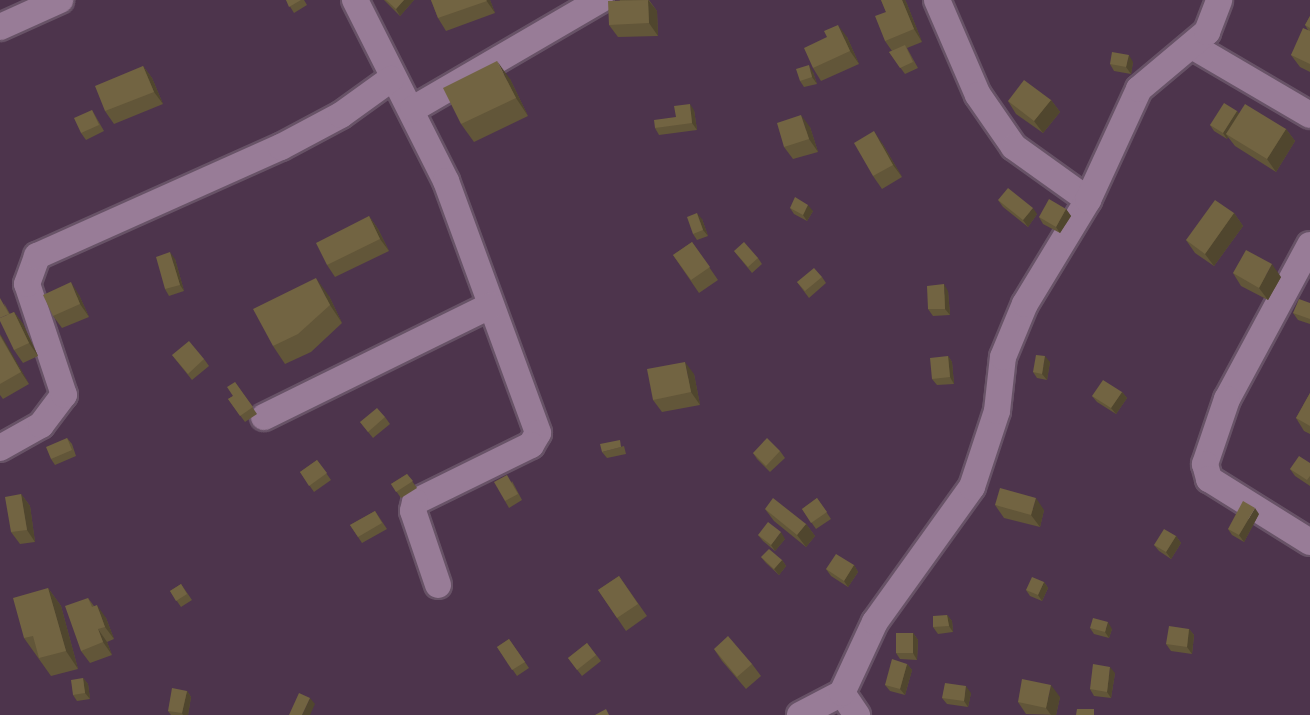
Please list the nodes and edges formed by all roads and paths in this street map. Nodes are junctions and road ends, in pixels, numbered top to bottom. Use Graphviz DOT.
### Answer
graph roads {
  1 [pos="60,0"];
  2 [pos="355,0"];
  3 [pos="600,0"];
  4 [pos="937,0"];
  5 [pos="1219,0"];
  6 [pos="0,27"];
  7 [pos="1194,47"];
  8 [pos="391,79"];
  9 [pos="413,109"];
  10 [pos="1310,115"];
  11 [pos="1088,200"];
  12 [pos="1310,245"];
  13 [pos="490,306"];
  14 [pos="264,417"];
  15 [pos="0,448"];
  16 [pos="1310,542"];
  17 [pos="438,585"];
  18 [pos="842,693"];
  19 [pos="800,715"];
  20 [pos="857,715"];
  1 -- 6 [label="street"];
  2 -- 8 [label="street"];
  3 -- 9 [label="street"];
  4 -- 11 [label="street"];
  5 -- 7 [label="street"];
  7 -- 10 [label="street"];
  7 -- 11 [label="street"];
  8 -- 9 [label="street"];
  8 -- 15 [label="street"];
  9 -- 13 [label="street"];
  11 -- 18 [label="street"];
  12 -- 16 [label="street"];
  13 -- 14 [label="street"];
  13 -- 17 [label="street"];
  18 -- 19 [label="street"];
  18 -- 20 [label="street"];
}
